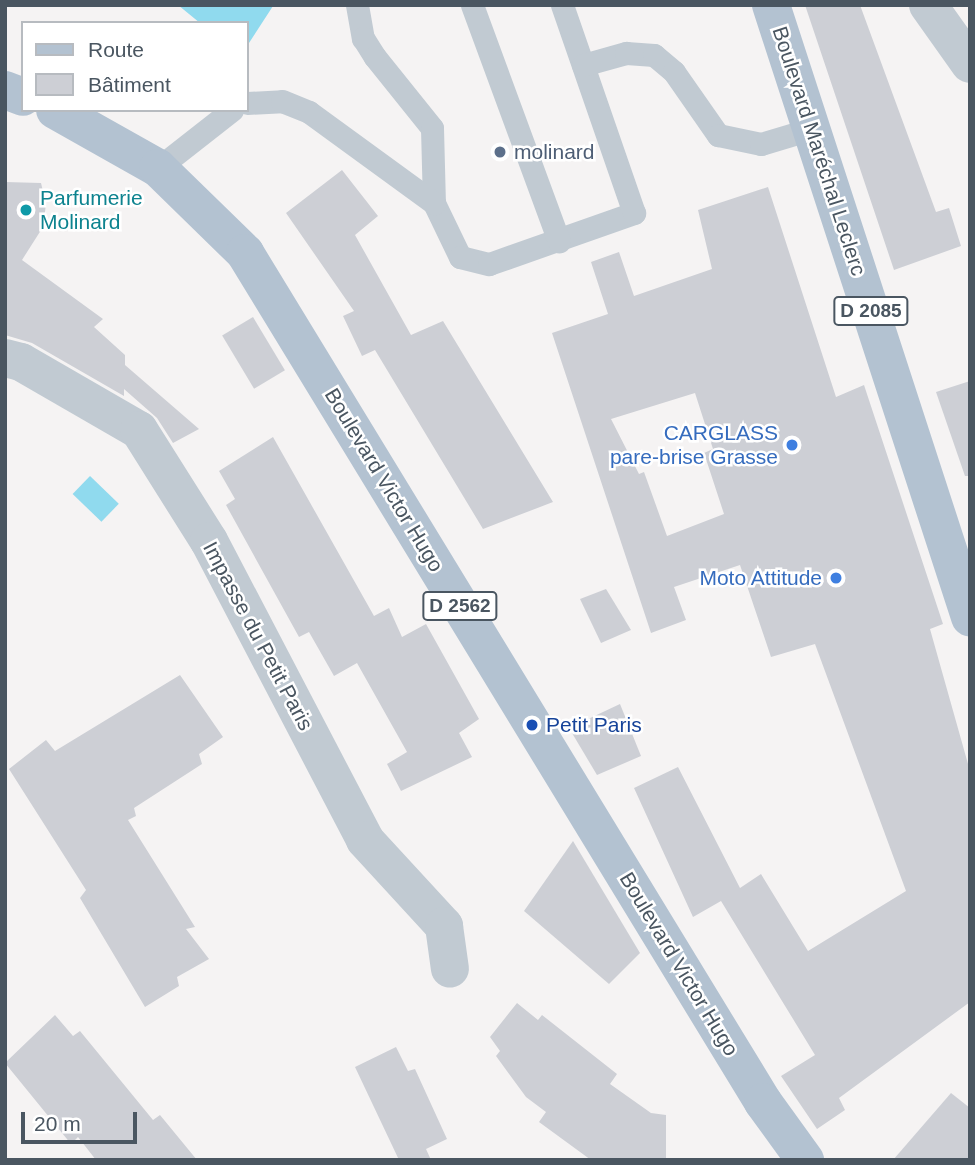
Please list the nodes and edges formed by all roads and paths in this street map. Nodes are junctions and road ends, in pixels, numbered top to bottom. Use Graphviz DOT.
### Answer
graph roads {
  1 [pos="357,5"];
  2 [pos="472,5"];
  3 [pos="562,5"];
  4 [pos="771,5"];
  5 [pos="928,5"];
  6 [pos="970,64"];
  7 [pos="583,65"];
  8 [pos="248,103"];
  9 [pos="58,112"];
  10 [pos="229,112"];
  11 [pos="811,129"];
  12 [pos="158,169"];
  13 [pos="434,203"];
  14 [pos="559,241"];
  15 [pos="5,358"];
  16 [pos="970,617"];
  17 [pos="450,969"];
  18 [pos="806,1160"];
  1 -- 13 [label="lane"];
  2 -- 14 [label="lane"];
  3 -- 7 [label="lane"];
  4 -- 11 [label="main road, Boulevard Maréchal Leclerc / D 2085"];
  5 -- 6 [label="street"];
  7 -- 11 [label="lane"];
  7 -- 14 [label="lane"];
  8 -- 13 [label="lane"];
  9 -- 12 [label="main road, Boulevard Victor Hugo / D 2562"];
  10 -- 12 [label="lane"];
  11 -- 16 [label="main road, Boulevard Maréchal Leclerc / D 2085"];
  12 -- 18 [label="main road, Boulevard Victor Hugo / D 2562"];
  13 -- 14 [label="lane"];
  15 -- 17 [label="street, Impasse du Petit Paris"];
}
